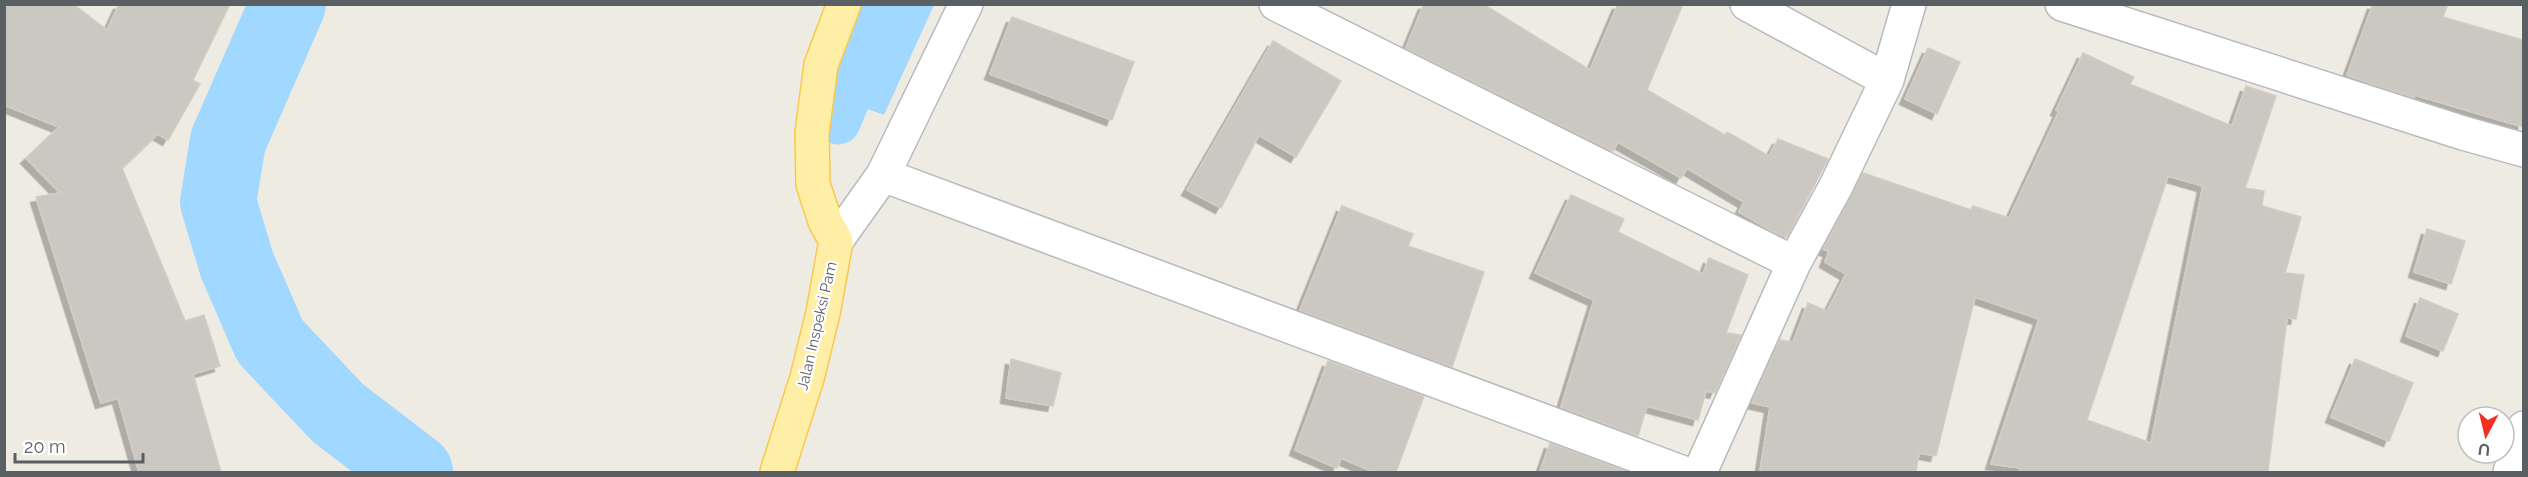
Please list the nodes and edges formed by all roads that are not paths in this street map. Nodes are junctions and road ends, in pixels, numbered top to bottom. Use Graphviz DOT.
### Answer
graph roads {
  1 [pos="844,4"];
  2 [pos="966,4"];
  3 [pos="1276,4"];
  4 [pos="1747,4"];
  5 [pos="1909,4"];
  6 [pos="2062,4"];
  7 [pos="1887,80"];
  8 [pos="2523,150"];
  9 [pos="883,175"];
  10 [pos="836,241"];
  11 [pos="1794,263"];
  12 [pos="2523,428"];
  13 [pos="777,472"];
  14 [pos="1681,472"];
  15 [pos="1700,472"];
  16 [pos="2510,472"];
  1 -- 10 [label="main road, Jalan Inspeksi Pam"];
  2 -- 9 [label="street"];
  3 -- 11 [label="street"];
  4 -- 7 [label="street"];
  5 -- 7 [label="street"];
  6 -- 8 [label="street"];
  7 -- 11 [label="street"];
  9 -- 10 [label="street"];
  9 -- 14 [label="street"];
  10 -- 13 [label="main road, Jalan Inspeksi Pam"];
  11 -- 15 [label="street"];
  12 -- 16 [label="street"];
}
